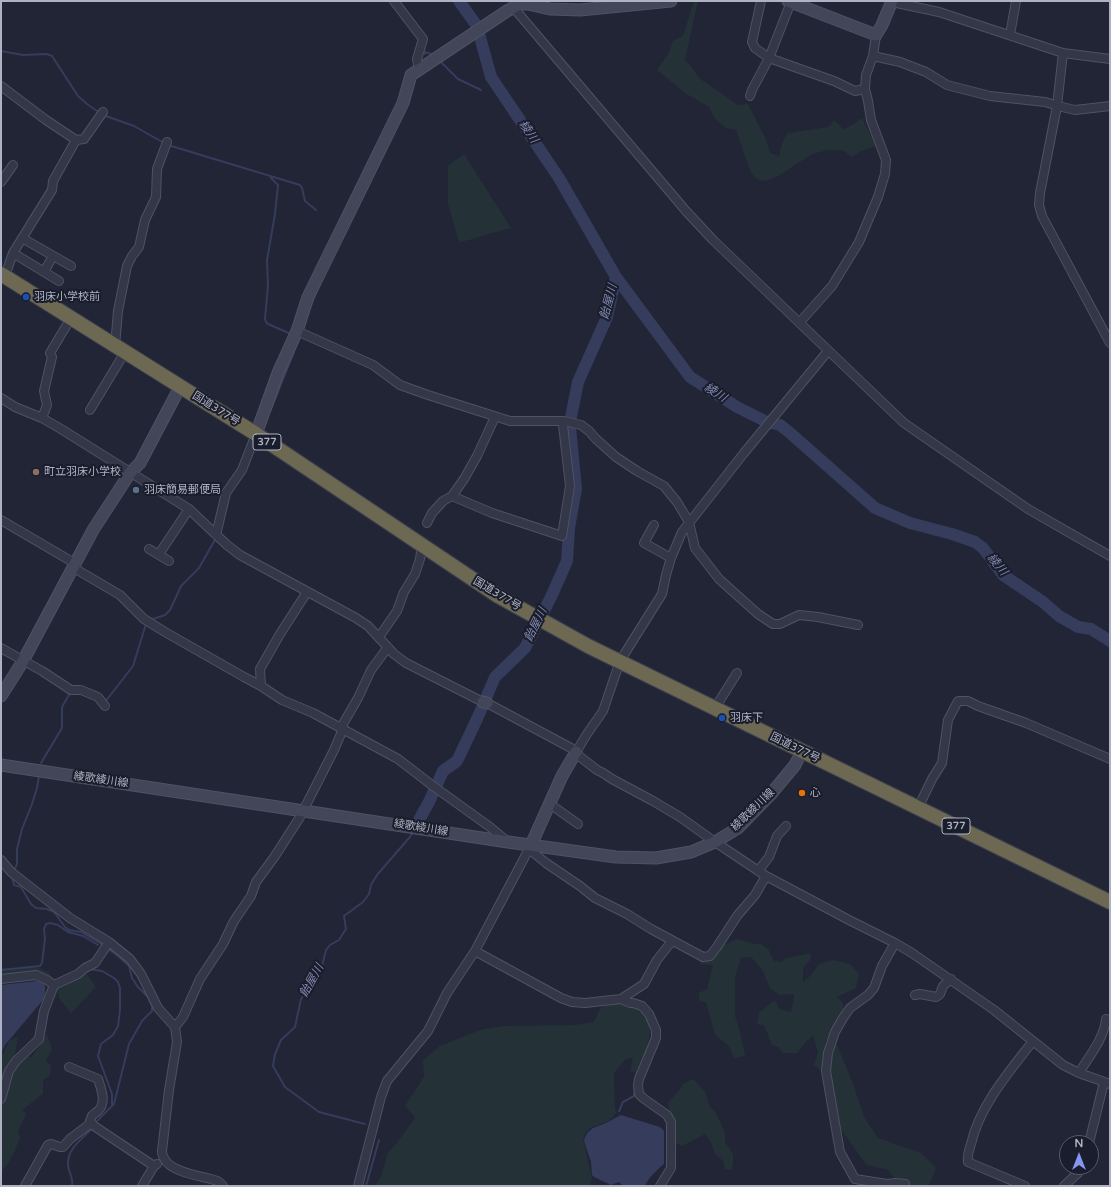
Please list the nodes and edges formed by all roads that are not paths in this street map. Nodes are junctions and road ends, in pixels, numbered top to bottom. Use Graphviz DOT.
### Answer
graph roads {
  1 [pos="394,1"];
  2 [pos="671,1"];
  3 [pos="761,1"];
  4 [pos="1016,1"];
  5 [pos="789,2"];
  6 [pos="892,2"];
  7 [pos="510,9"];
  8 [pos="876,35"];
  9 [pos="1010,36"];
  10 [pos="1063,53"];
  11 [pos="872,56"];
  12 [pos="768,58"];
  13 [pos="1110,59"];
  14 [pos="421,68"];
  15 [pos="1,86"];
  16 [pos="865,89"];
  17 [pos="750,96"];
  18 [pos="1057,106"];
  19 [pos="1110,106"];
  20 [pos="102,113"];
  21 [pos="76,140"];
  22 [pos="167,144"];
  23 [pos="13,165"];
  24 [pos="1,182"];
  25 [pos="22,238"];
  26 [pos="13,254"];
  27 [pos="53,256"];
  28 [pos="71,266"];
  29 [pos="44,272"];
  30 [pos="3,275"];
  31 [pos="59,281"];
  32 [pos="71,318"];
  33 [pos="800,322"];
  34 [pos="300,332"];
  35 [pos="1110,343"];
  36 [pos="120,349"];
  37 [pos="825,353"];
  38 [pos="180,387"];
  39 [pos="1,398"];
  40 [pos="90,410"];
  41 [pos="495,417"];
  42 [pos="42,418"];
  43 [pos="564,420"];
  44 [pos="256,434"];
  45 [pos="130,473"];
  46 [pos="452,496"];
  47 [pos="189,509"];
  48 [pos="1,520"];
  49 [pos="689,522"];
  50 [pos="427,523"];
  51 [pos="654,525"];
  52 [pos="216,535"];
  53 [pos="422,545"];
  54 [pos="149,549"];
  55 [pos="159,554"];
  56 [pos="1110,556"];
  57 [pos="671,558"];
  58 [pos="169,561"];
  59 [pos="75,566"];
  60 [pos="307,592"];
  61 [pos="858,625"];
  62 [pos="378,637"];
  63 [pos="388,647"];
  64 [pos="1,648"];
  65 [pos="23,661"];
  66 [pos="620,661"];
  67 [pos="737,673"];
  68 [pos="261,686"];
  69 [pos="1,696"];
  70 [pos="104,704"];
  71 [pos="715,708"];
  72 [pos="343,728"];
  73 [pos="576,752"];
  74 [pos="802,752"];
  75 [pos="1110,759"];
  76 [pos="1,765"];
  77 [pos="550,804"];
  78 [pos="918,808"];
  79 [pos="303,810"];
  80 [pos="578,824"];
  81 [pos="786,826"];
  82 [pos="508,842"];
  83 [pos="715,842"];
  84 [pos="530,847"];
  85 [pos="1,860"];
  86 [pos="758,871"];
  87 [pos="766,876"];
  88 [pos="1110,902"];
  89 [pos="672,941"];
  90 [pos="895,943"];
  91 [pos="107,945"];
  92 [pos="475,951"];
  93 [pos="1,979"];
  94 [pos="951,979"];
  95 [pos="54,985"];
  96 [pos="915,995"];
  97 [pos="621,999"];
  98 [pos="1106,1019"];
  99 [pos="176,1027"];
  100 [pos="1033,1041"];
  101 [pos="69,1067"];
  102 [pos="1079,1073"];
  103 [pos="1107,1083"];
  104 [pos="1,1099"];
  105 [pos="93,1125"];
  106 [pos="1091,1135"];
  107 [pos="164,1159"];
  108 [pos="154,1166"];
  109 [pos="1076,1175"];
  110 [pos="905,1184"];
  111 [pos="25,1186"];
  112 [pos="142,1186"];
  113 [pos="223,1186"];
  114 [pos="358,1186"];
  115 [pos="660,1186"];
  116 [pos="1025,1186"];
  117 [pos="1064,1186"];
  1 -- 14 [label="street"];
  2 -- 7 [label="street"];
  3 -- 12 [label="street"];
  4 -- 9 [label="street"];
  5 -- 8 [label="street"];
  5 -- 12 [label="street"];
  6 -- 8 [label="street"];
  6 -- 9 [label="street"];
  7 -- 14 [label="street"];
  7 -- 33 [label="street"];
  8 -- 11 [label="street"];
  9 -- 10 [label="street"];
  10 -- 13 [label="street"];
  10 -- 18 [label="street"];
  11 -- 16 [label="street"];
  11 -- 18 [label="street"];
  12 -- 16 [label="street"];
  12 -- 17 [label="street"];
  14 -- 34 [label="street"];
  15 -- 21 [label="street"];
  16 -- 33 [label="street"];
  18 -- 19 [label="street"];
  18 -- 35 [label="street"];
  20 -- 21 [label="street"];
  21 -- 25 [label="street"];
  22 -- 36 [label="street"];
  23 -- 24 [label="street"];
  25 -- 26 [label="street"];
  25 -- 27 [label="street"];
  26 -- 29 [label="street"];
  26 -- 30 [label="street"];
  27 -- 28 [label="street"];
  27 -- 29 [label="street"];
  29 -- 31 [label="street"];
  30 -- 32 [label="highway, 国道377号 / 377"];
  32 -- 36 [label="highway, 国道377号 / 377"];
  32 -- 42 [label="street"];
  33 -- 37 [label="street"];
  34 -- 41 [label="street"];
  34 -- 44 [label="street"];
  36 -- 38 [label="highway, 国道377号 / 377"];
  36 -- 40 [label="street"];
  37 -- 49 [label="street"];
  37 -- 56 [label="street"];
  38 -- 44 [label="highway, 国道377号 / 377"];
  38 -- 45 [label="street"];
  39 -- 42 [label="street"];
  41 -- 43 [label="street"];
  41 -- 46 [label="street"];
  42 -- 45 [label="street"];
  43 -- 46 [label="street"];
  43 -- 49 [label="street"];
  44 -- 52 [label="street"];
  44 -- 53 [label="highway, 国道377号 / 377"];
  45 -- 47 [label="street"];
  45 -- 59 [label="street"];
  46 -- 50 [label="street"];
  47 -- 52 [label="street"];
  47 -- 55 [label="street"];
  48 -- 59 [label="street"];
  49 -- 57 [label="street"];
  49 -- 61 [label="street"];
  51 -- 57 [label="street"];
  52 -- 60 [label="street"];
  53 -- 62 [label="street"];
  53 -- 66 [label="highway, 国道377号 / 377"];
  54 -- 55 [label="street"];
  55 -- 58 [label="street"];
  57 -- 66 [label="street"];
  59 -- 65 [label="street"];
  59 -- 68 [label="street"];
  60 -- 62 [label="street"];
  60 -- 68 [label="street"];
  62 -- 63 [label="street"];
  63 -- 72 [label="street"];
  63 -- 73 [label="street"];
  64 -- 65 [label="street"];
  65 -- 69 [label="street"];
  65 -- 70 [label="street"];
  66 -- 71 [label="highway, 国道377号 / 377"];
  66 -- 73 [label="street"];
  67 -- 71 [label="street"];
  68 -- 72 [label="street"];
  71 -- 74 [label="highway, 国道377号 / 377"];
  72 -- 79 [label="street"];
  72 -- 82 [label="street"];
  73 -- 77 [label="street"];
  73 -- 83 [label="street"];
  74 -- 78 [label="highway, 国道377号 / 377"];
  74 -- 83 [label="street, 綾歌綾川線"];
  75 -- 78 [label="street"];
  76 -- 79 [label="street, 綾歌綾川線"];
  77 -- 80 [label="street"];
  77 -- 84 [label="street"];
  78 -- 88 [label="highway, 国道377号 / 377"];
  79 -- 82 [label="street, 綾歌綾川線"];
  79 -- 99 [label="street"];
  81 -- 86 [label="street"];
  82 -- 84 [label="street, 綾歌綾川線"];
  83 -- 84 [label="street, 綾歌綾川線"];
  83 -- 86 [label="street"];
  84 -- 89 [label="street"];
  84 -- 92 [label="street"];
  85 -- 91 [label="street"];
  86 -- 87 [label="street"];
  87 -- 89 [label="street"];
  87 -- 90 [label="street"];
  89 -- 97 [label="street"];
  90 -- 94 [label="street"];
  90 -- 110 [label="street"];
  91 -- 95 [label="street"];
  91 -- 99 [label="street"];
  92 -- 97 [label="street"];
  92 -- 114 [label="street"];
  93 -- 95 [label="street"];
  94 -- 96 [label="street"];
  94 -- 100 [label="street"];
  95 -- 104 [label="street"];
  97 -- 115 [label="street"];
  98 -- 102 [label="street"];
  99 -- 107 [label="street"];
  100 -- 102 [label="street"];
  100 -- 116 [label="street"];
  101 -- 105 [label="street"];
  102 -- 103 [label="street"];
  103 -- 106 [label="street"];
  105 -- 108 [label="street"];
  105 -- 111 [label="street"];
  107 -- 108 [label="street"];
  107 -- 113 [label="street"];
  108 -- 112 [label="street"];
  109 -- 117 [label="street"];
}
